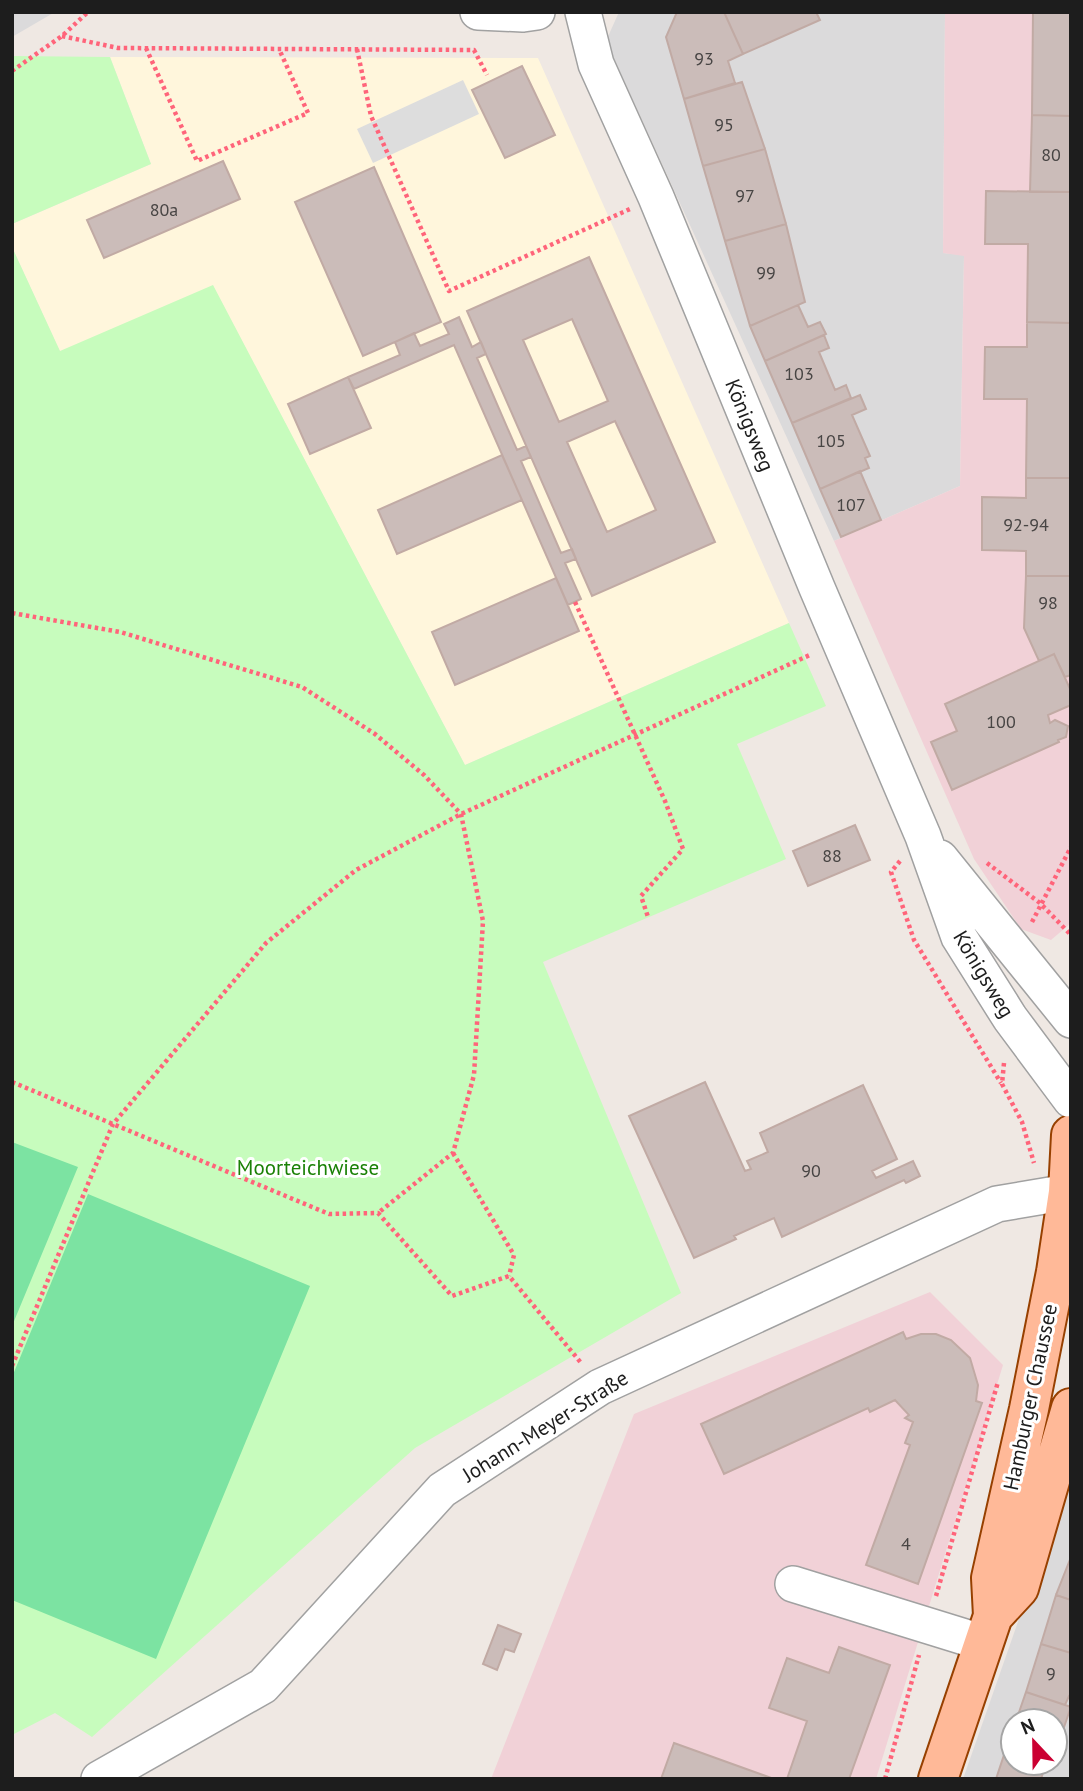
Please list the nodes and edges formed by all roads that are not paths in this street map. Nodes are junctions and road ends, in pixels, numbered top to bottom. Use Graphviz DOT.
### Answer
graph roads {
  1 [pos="478,12"];
  2 [pos="537,12"];
  3 [pos="583,12"];
  4 [pos="923,836"];
  5 [pos="1071,1020"];
  6 [pos="1071,1100"];
  7 [pos="1071,1135"];
  8 [pos="1068,1192"];
  9 [pos="1071,1408"];
  10 [pos="793,1584"];
  11 [pos="989,1630"];
  12 [pos="99,1779"];
  13 [pos="938,1779"];
  1 -- 2 [label="street"];
  3 -- 4 [label="street, Königsweg"];
  4 -- 5 [label="street, Königsweg"];
  4 -- 6 [label="street, Königsweg"];
  7 -- 8 [label="main road, Hamburger Chaussee"];
  8 -- 11 [label="main road, Hamburger Chaussee"];
  8 -- 12 [label="street, Johann-Meyer-Straße"];
  9 -- 11 [label="main road, Hamburger Chaussee"];
  10 -- 11 [label="street"];
  11 -- 13 [label="main road, Hamburger Chaussee"];
}
